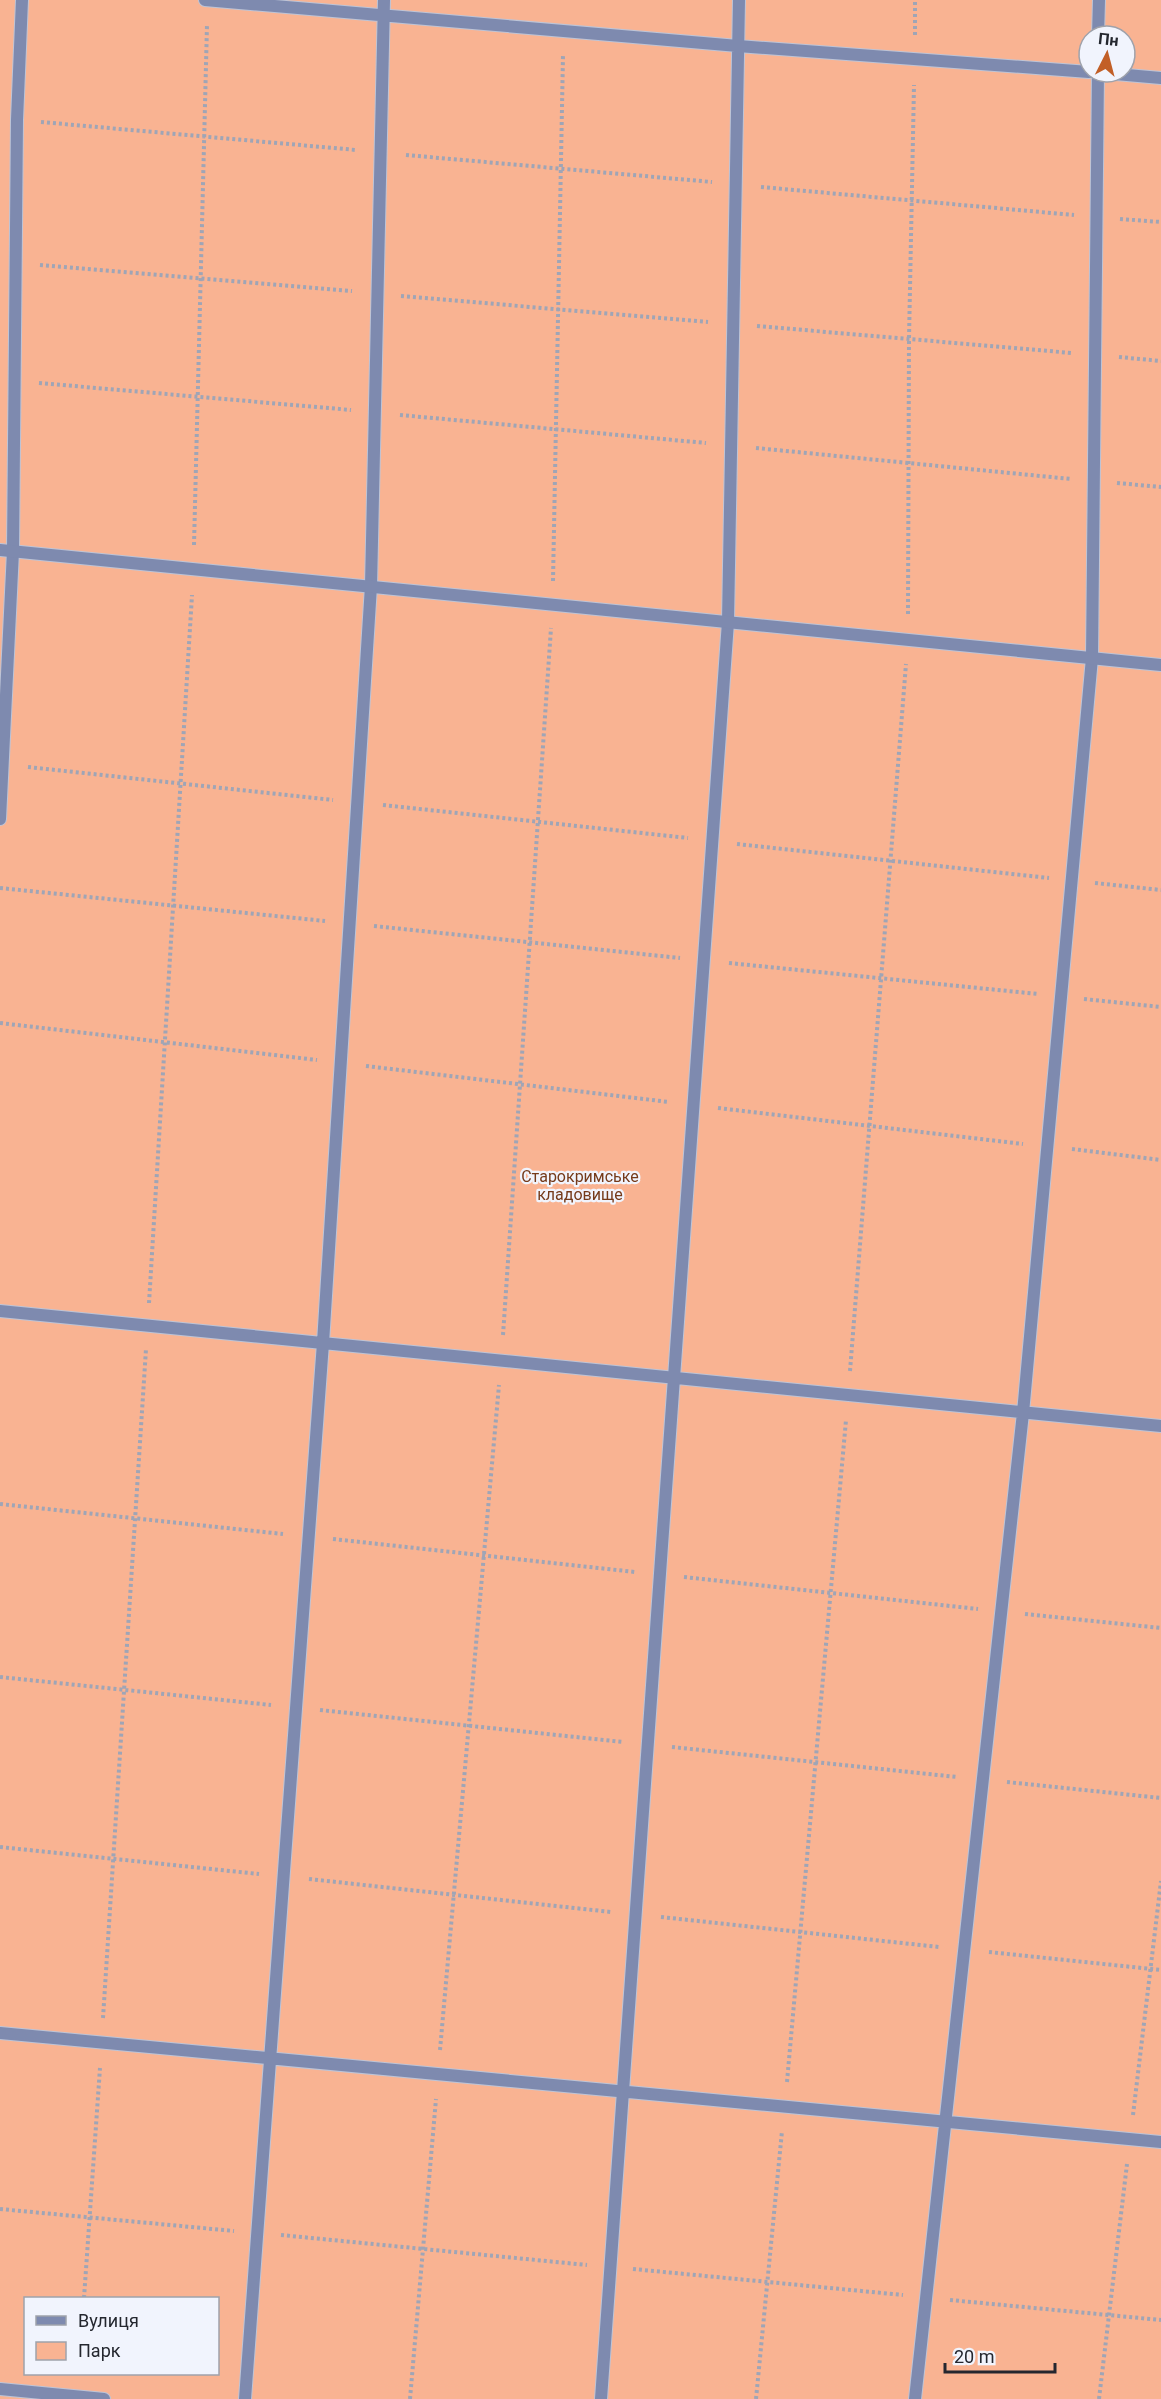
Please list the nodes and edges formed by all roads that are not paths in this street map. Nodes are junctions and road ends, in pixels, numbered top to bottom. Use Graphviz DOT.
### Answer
graph roads {
  1 [pos="22,0"];
  2 [pos="206,0"];
  3 [pos="384,0"];
  4 [pos="739,0"];
  5 [pos="1098,0"];
  6 [pos="384,16"];
  7 [pos="1098,24"];
  8 [pos="738,46"];
  9 [pos="1077,71"];
  10 [pos="1137,76"];
  11 [pos="1161,78"];
  12 [pos="1098,84"];
  13 [pos="6,550"];
  14 [pos="371,586"];
  15 [pos="728,622"];
  16 [pos="1092,658"];
  17 [pos="1161,665"];
  18 [pos="0,819"];
  19 [pos="0,1311"];
  20 [pos="323,1343"];
  21 [pos="674,1378"];
  22 [pos="1023,1413"];
  23 [pos="1161,1426"];
  24 [pos="0,2033"];
  25 [pos="270,2058"];
  26 [pos="623,2092"];
  27 [pos="946,2122"];
  28 [pos="1161,2142"];
  29 [pos="0,2389"];
  30 [pos="104,2399"];
  31 [pos="245,2399"];
  32 [pos="601,2399"];
  33 [pos="915,2399"];
  1 -- 13 [label="street"];
  2 -- 6 [label="street"];
  3 -- 6 [label="street"];
  4 -- 8 [label="street"];
  5 -- 7 [label="street"];
  6 -- 8 [label="street"];
  6 -- 14 [label="street"];
  8 -- 9 [label="street"];
  8 -- 15 [label="street"];
  10 -- 11 [label="street"];
  12 -- 16 [label="street"];
  13 -- 14 [label="street"];
  13 -- 18 [label="street"];
  14 -- 15 [label="street"];
  14 -- 20 [label="street"];
  15 -- 16 [label="street"];
  15 -- 21 [label="street"];
  16 -- 17 [label="street"];
  16 -- 22 [label="street"];
  19 -- 20 [label="street"];
  20 -- 21 [label="street"];
  20 -- 25 [label="street"];
  21 -- 22 [label="street"];
  21 -- 26 [label="street"];
  22 -- 23 [label="street"];
  22 -- 27 [label="street"];
  24 -- 25 [label="street"];
  25 -- 26 [label="street"];
  25 -- 31 [label="street"];
  26 -- 27 [label="street"];
  26 -- 32 [label="street"];
  27 -- 28 [label="street"];
  27 -- 33 [label="street"];
  29 -- 30 [label="street"];
}
